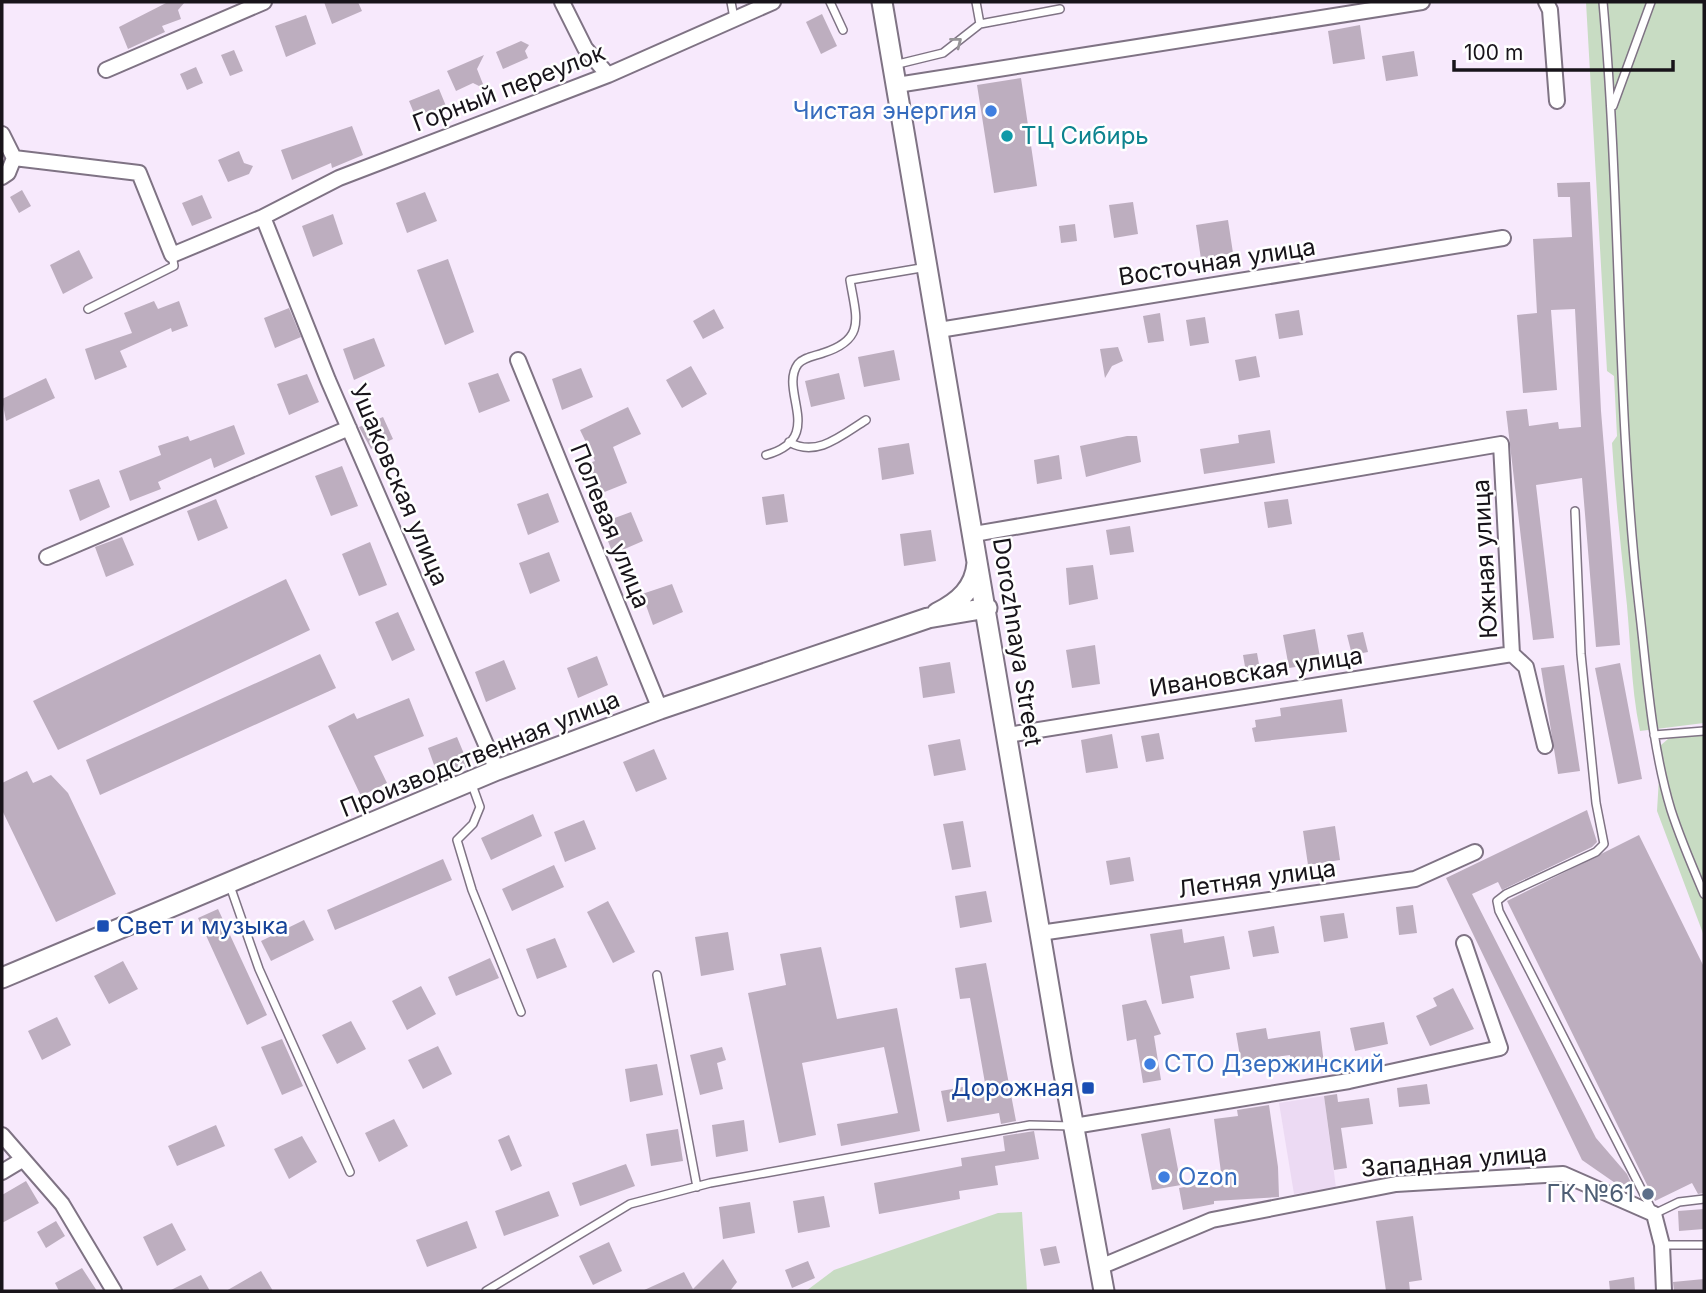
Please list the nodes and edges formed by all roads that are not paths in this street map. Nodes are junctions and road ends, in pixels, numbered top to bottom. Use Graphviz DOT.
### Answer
graph roads {
  1 [pos="264,2"];
  2 [pos="562,2"];
  3 [pos="731,2"];
  4 [pos="773,2"];
  5 [pos="830,2"];
  6 [pos="882,2"];
  7 [pos="976,2"];
  8 [pos="1422,2"];
  9 [pos="1546,2"];
  10 [pos="1603,2"];
  11 [pos="1651,2"];
  12 [pos="1060,9"];
  13 [pos="734,19"];
  14 [pos="980,24"];
  15 [pos="843,30"];
  16 [pos="894,65"];
  17 [pos="106,70"];
  18 [pos="608,75"];
  19 [pos="897,85"];
  20 [pos="1557,101"];
  21 [pos="1612,109"];
  22 [pos="2,134"];
  23 [pos="14,158"];
  24 [pos="2,177"];
  25 [pos="263,217"];
  26 [pos="1503,238"];
  27 [pos="172,255"];
  28 [pos="928,267"];
  29 [pos="88,309"];
  30 [pos="939,330"];
  31 [pos="518,360"];
  32 [pos="866,420"];
  33 [pos="349,428"];
  34 [pos="789,442"];
  35 [pos="766,455"];
  36 [pos="1575,511"];
  37 [pos="974,534"];
  38 [pos="978,555"];
  39 [pos="47,556"];
  40 [pos="987,608"];
  41 [pos="928,618"];
  42 [pos="993,647"];
  43 [pos="1512,654"];
  44 [pos="660,709"];
  45 [pos="1704,731"];
  46 [pos="1008,735"];
  47 [pos="1654,735"];
  48 [pos="1545,746"];
  49 [pos="497,770"];
  50 [pos="470,781"];
  51 [pos="1475,852"];
  52 [pos="229,883"];
  53 [pos="1704,894"];
  54 [pos="1040,933"];
  55 [pos="1464,943"];
  56 [pos="657,975"];
  57 [pos="2,978"];
  58 [pos="521,1012"];
  59 [pos="1074,1126"];
  60 [pos="2,1135"];
  61 [pos="22,1160"];
  62 [pos="2,1172"];
  63 [pos="350,1172"];
  64 [pos="697,1186"];
  65 [pos="1704,1199"];
  66 [pos="1654,1214"];
  67 [pos="1662,1245"];
  68 [pos="1704,1245"];
  69 [pos="1100,1267"];
  70 [pos="114,1291"];
  71 [pos="486,1291"];
  72 [pos="1104,1291"];
  73 [pos="1664,1291"];
  1 -- 17 [label="street"];
  2 -- 18 [label="street"];
  3 -- 13 [label="lane"];
  4 -- 13 [label="street, Горный переулок"];
  5 -- 15 [label="lane"];
  6 -- 16 [label="main road, Dorozhnaya Street"];
  7 -- 14 [label="lane"];
  8 -- 19 [label="street"];
  9 -- 20 [label="street"];
  10 -- 21 [label="lane"];
  11 -- 21 [label="lane"];
  12 -- 14 [label="lane"];
  13 -- 18 [label="street, Горный переулок"];
  16 -- 14 [label="lane, one-way"];
  16 -- 19 [label="main road, Dorozhnaya Street"];
  18 -- 25 [label="street, Горный переулок"];
  19 -- 28 [label="main road, Dorozhnaya Street"];
  21 -- 47 [label="lane"];
  22 -- 23 [label="street"];
  23 -- 24 [label="street"];
  23 -- 27 [label="street"];
  25 -- 27 [label="street, Горный переулок"];
  25 -- 33 [label="street, Ушаковская улица"];
  26 -- 30 [label="street, Восточная улица"];
  27 -- 29 [label="lane"];
  28 -- 30 [label="main road, Dorozhnaya Street"];
  28 -- 34 [label="lane"];
  30 -- 37 [label="main road, Dorozhnaya Street"];
  31 -- 44 [label="street, Полевая улица"];
  32 -- 34 [label="lane"];
  33 -- 39 [label="street"];
  33 -- 49 [label="street, Ушаковская улица"];
  34 -- 35 [label="lane"];
  36 -- 66 [label="lane"];
  37 -- 38 [label="main road, Dorozhnaya Street"];
  37 -- 43 [label="street, Южная улица"];
  38 -- 40 [label="main road, Dorozhnaya Street"];
  38 -- 41 [label="main road"];
  40 -- 41 [label="main road, Производственная улица"];
  40 -- 42 [label="main road, Dorozhnaya Street"];
  41 -- 42 [label="main road"];
  41 -- 44 [label="main road, Производственная улица"];
  42 -- 46 [label="main road, Dorozhnaya Street"];
  43 -- 46 [label="street, Ивановская улица"];
  43 -- 48 [label="street, Южная улица"];
  44 -- 49 [label="main road, Производственная улица"];
  45 -- 47 [label="lane"];
  46 -- 54 [label="main road, Dorozhnaya Street"];
  47 -- 53 [label="lane"];
  49 -- 50 [label="main road, Производственная улица"];
  50 -- 52 [label="main road, Производственная улица"];
  50 -- 58 [label="lane"];
  51 -- 54 [label="street, Летняя улица"];
  52 -- 57 [label="main road, Производственная улица"];
  52 -- 63 [label="lane"];
  54 -- 59 [label="main road, Dorozhnaya Street"];
  55 -- 59 [label="street"];
  56 -- 64 [label="lane"];
  59 -- 64 [label="lane"];
  59 -- 69 [label="main road, Dorozhnaya Street"];
  60 -- 61 [label="street"];
  61 -- 62 [label="street"];
  61 -- 70 [label="street"];
  64 -- 71 [label="lane"];
  65 -- 66 [label="lane"];
  66 -- 67 [label="street"];
  66 -- 69 [label="street, Западная улица"];
  67 -- 68 [label="lane"];
  67 -- 73 [label="street"];
  69 -- 72 [label="main road, Dorozhnaya Street"];
}
